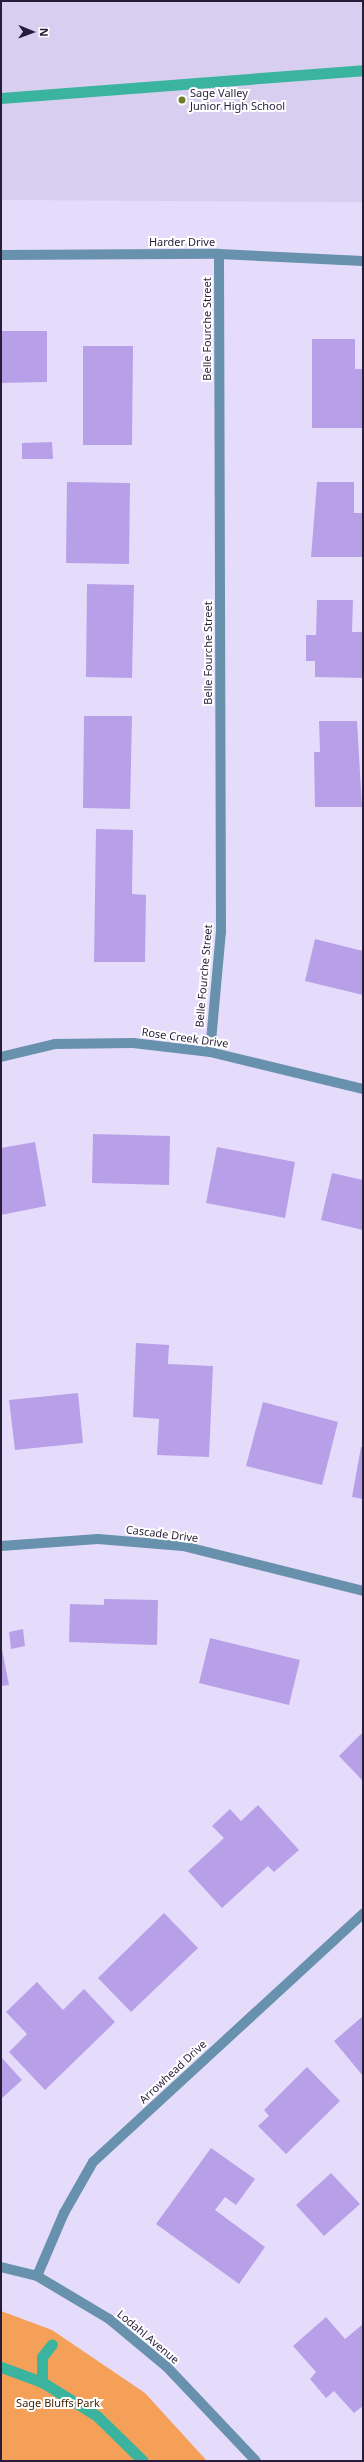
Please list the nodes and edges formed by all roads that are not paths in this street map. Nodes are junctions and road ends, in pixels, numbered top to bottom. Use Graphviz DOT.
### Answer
graph roads {
  1 [pos="219,254"];
  2 [pos="1,255"];
  3 [pos="363,261"];
  4 [pos="210,1052"];
  5 [pos="1,1057"];
  6 [pos="363,1089"];
  7 [pos="1,1546"];
  8 [pos="363,1591"];
  9 [pos="363,1914"];
  10 [pos="1,2267"];
  11 [pos="37,2276"];
  12 [pos="256,2461"];
  1 -- 2 [label="street, Harder Drive"];
  1 -- 3 [label="street, Harder Drive"];
  1 -- 4 [label="street, Belle Fourche Street"];
  4 -- 5 [label="street, Rose Creek Drive"];
  4 -- 6 [label="street, Rose Creek Drive"];
  7 -- 8 [label="street, Cascade Drive"];
  9 -- 11 [label="street, Arrowhead Drive"];
  10 -- 11 [label="street, Lodahl Avenue"];
  11 -- 12 [label="street, Lodahl Avenue"];
}
